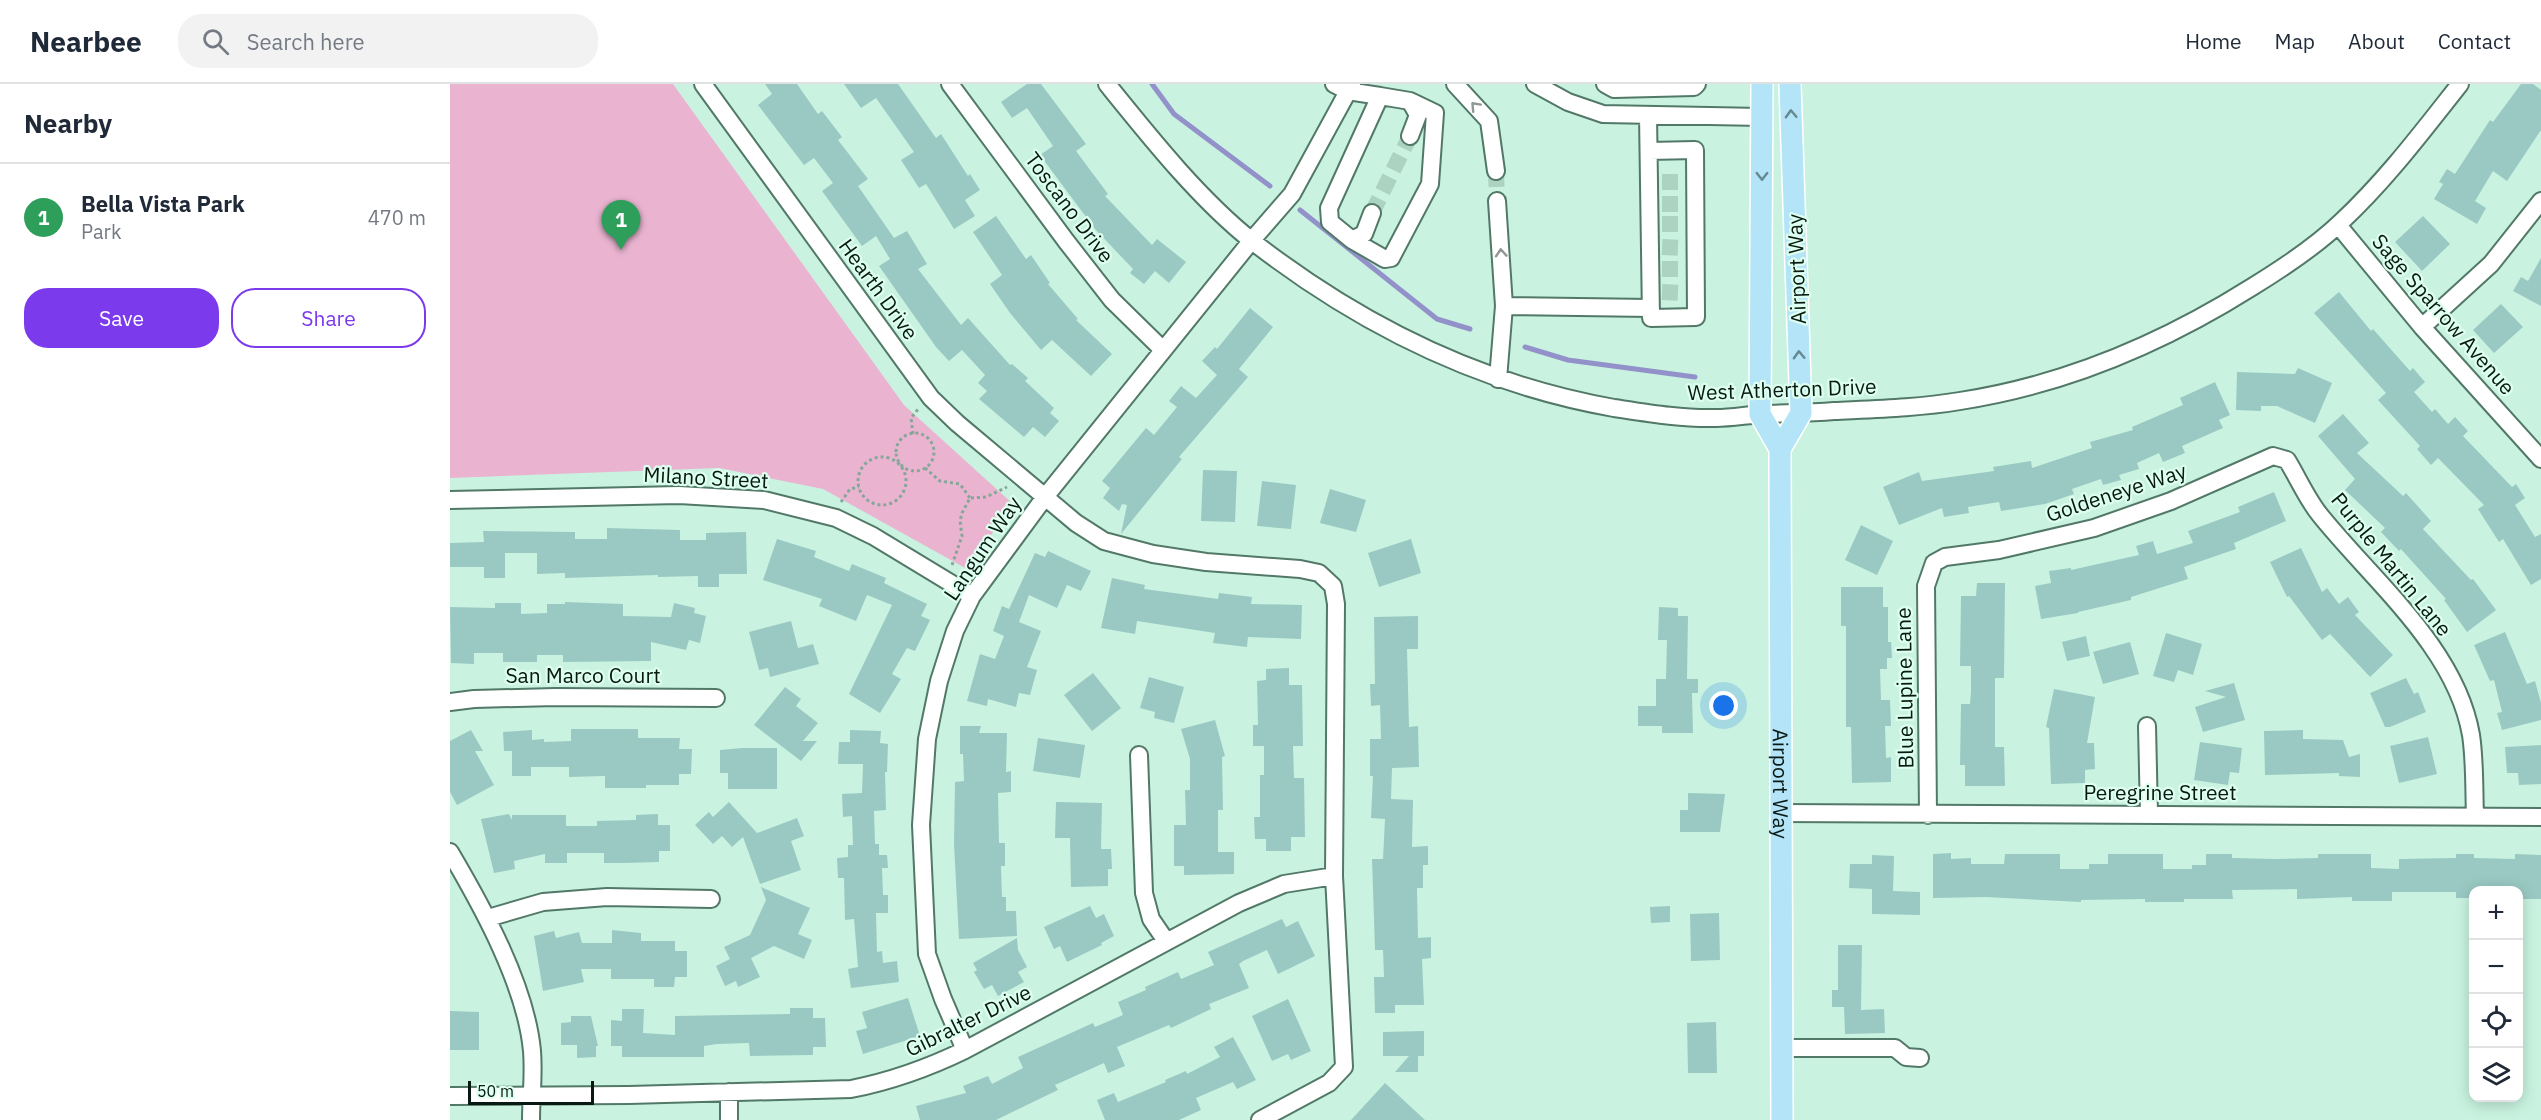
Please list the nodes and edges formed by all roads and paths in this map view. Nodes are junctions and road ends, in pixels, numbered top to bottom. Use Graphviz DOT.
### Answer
graph roads {
  1 [pos="703,84"];
  2 [pos="950,84"];
  3 [pos="1107,84"];
  4 [pos="1455,84"];
  5 [pos="1535,84"];
  6 [pos="1605,84"];
  7 [pos="1696,84"];
  8 [pos="1762,84"];
  9 [pos="1790,84"];
  10 [pos="2460,84"];
  11 [pos="1344,86"];
  12 [pos="1380,96"];
  13 [pos="1410,101"];
  14 [pos="1648,115"];
  15 [pos="1762,117"];
  16 [pos="1410,136"];
  17 [pos="1649,151"];
  18 [pos="1496,171"];
  19 [pos="1497,201"];
  20 [pos="2541,201"];
  21 [pos="1372,213"];
  22 [pos="2338,225"];
  23 [pos="1252,240"];
  24 [pos="1352,240"];
  25 [pos="1654,297"];
  26 [pos="1504,306"];
  27 [pos="2422,327"];
  28 [pos="1163,350"];
  29 [pos="1498,379"];
  30 [pos="931,398"];
  31 [pos="1801,413"];
  32 [pos="1760,414"];
  33 [pos="913,434"];
  34 [pos="1780,449"];
  35 [pos="2273,456"];
  36 [pos="2541,459"];
  37 [pos="899,464"];
  38 [pos="926,468"];
  39 [pos="1023,478"];
  40 [pos="859,487"];
  41 [pos="1045,497"];
  42 [pos="970,498"];
  43 [pos="450,500"];
  44 [pos="836,518"];
  45 [pos="1934,563"];
  46 [pos="946,580"];
  47 [pos="972,596"];
  48 [pos="716,698"];
  49 [pos="450,702"];
  50 [pos="2147,726"];
  51 [pos="1139,755"];
  52 [pos="1779,813"];
  53 [pos="2149,814"];
  54 [pos="1928,815"];
  55 [pos="2541,816"];
  56 [pos="2475,817"];
  57 [pos="450,852"];
  58 [pos="1334,876"];
  59 [pos="711,899"];
  60 [pos="488,918"];
  61 [pos="1166,941"];
  62 [pos="1781,1048"];
  63 [pos="965,1050"];
  64 [pos="1920,1058"];
  65 [pos="729,1092"];
  66 [pos="531,1095"];
  67 [pos="450,1096"];
  68 [pos="531,1120"];
  69 [pos="729,1120"];
  70 [pos="1260,1120"];
  71 [pos="1782,1120"];
  1 -- 30 [label="street, Hearth Drive"];
  2 -- 28 [label="street, Toscano Drive"];
  3 -- 23 [label="street, West Atherton Drive"];
  18 -- 4 [label="street, one-way"];
  5 -- 14 [label="street"];
  6 -- 7 [label="street"];
  8 -- 15 [label="main road, Airport Way"];
  31 -- 9 [label="main road, Airport Way, one-way"];
  10 -- 22 [label="street, West Atherton Drive"];
  11 -- 12 [label="street"];
  11 -- 23 [label="street, Langum Way"];
  12 -- 13 [label="street"];
  12 -- 24 [label="street"];
  13 -- 16 [label="street"];
  13 -- 24 [label="street"];
  14 -- 15 [label="street"];
  14 -- 17 [label="street"];
  15 -- 32 [label="main road, Airport Way, one-way"];
  17 -- 25 [label="street"];
  17 -- 25 [label="street"];
  26 -- 19 [label="street, one-way"];
  20 -- 27 [label="street"];
  21 -- 24 [label="street"];
  22 -- 27 [label="street, Sage Sparrow Avenue"];
  22 -- 31 [label="street, West Atherton Drive"];
  23 -- 28 [label="street, Langum Way"];
  23 -- 29 [label="street, West Atherton Drive"];
  25 -- 26 [label="street"];
  26 -- 29 [label="street"];
  27 -- 36 [label="street, Sage Sparrow Avenue"];
  28 -- 41 [label="street, Langum Way"];
  29 -- 32 [label="street, West Atherton Drive"];
  30 -- 33 [label="path"];
  30 -- 39 [label="street, Hearth Drive"];
  31 -- 32 [label="street, West Atherton Drive"];
  31 -- 34 [label="main road"];
  32 -- 34 [label="main road, Airport Way"];
  33 -- 37 [label="path"];
  33 -- 38 [label="path"];
  34 -- 52 [label="main road, Airport Way"];
  35 -- 45 [label="street, Goldeneye Way"];
  35 -- 56 [label="street, Purple Martin Lane"];
  37 -- 38 [label="path"];
  37 -- 40 [label="path"];
  37 -- 40 [label="path"];
  38 -- 42 [label="path"];
  39 -- 41 [label="street, Hearth Drive"];
  39 -- 42 [label="path"];
  40 -- 44 [label="path"];
  41 -- 47 [label="street, Langum Way"];
  41 -- 58 [label="street, Hearth Drive"];
  42 -- 46 [label="path"];
  43 -- 44 [label="street, Milano Street"];
  44 -- 46 [label="street, Milano Street"];
  45 -- 54 [label="street, Blue Lupine Lane"];
  46 -- 47 [label="street, Milano Street"];
  47 -- 63 [label="street, Langum Way"];
  48 -- 49 [label="street, San Marco Court"];
  50 -- 53 [label="street"];
  51 -- 61 [label="street"];
  52 -- 54 [label="street, Peregrine Street"];
  52 -- 62 [label="main road, Airport Way"];
  53 -- 54 [label="street, Peregrine Street"];
  53 -- 56 [label="street, Peregrine Street"];
  55 -- 56 [label="street, Peregrine Street"];
  57 -- 60 [label="street"];
  58 -- 61 [label="street, Gibralter Drive"];
  58 -- 70 [label="street"];
  59 -- 60 [label="street"];
  60 -- 66 [label="street"];
  61 -- 63 [label="street, Gibralter Drive"];
  62 -- 64 [label="street"];
  62 -- 71 [label="main road, Airport Way"];
  63 -- 65 [label="street, Gibralter Drive"];
  65 -- 66 [label="street, Gibralter Drive"];
  65 -- 69 [label="street"];
  66 -- 67 [label="street, Gibralter Drive"];
  66 -- 68 [label="street"];
}
